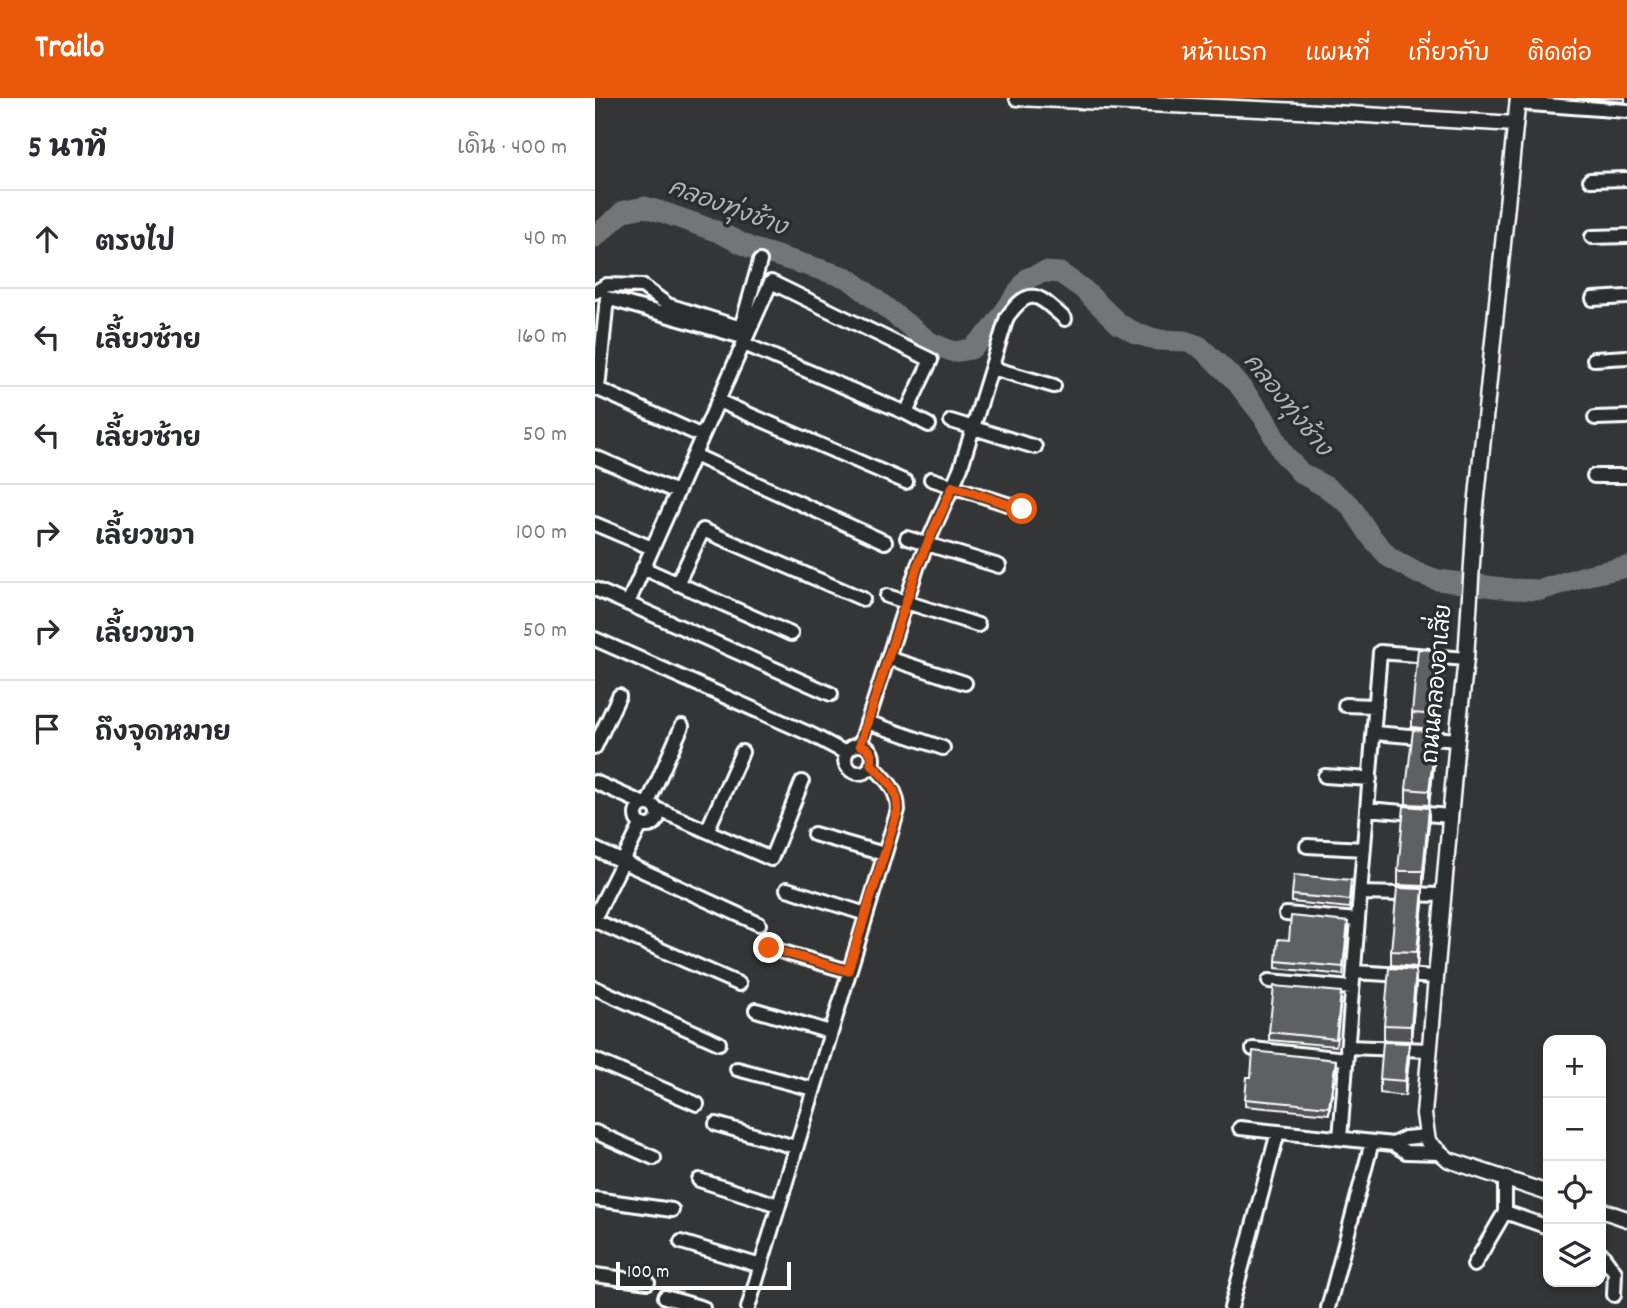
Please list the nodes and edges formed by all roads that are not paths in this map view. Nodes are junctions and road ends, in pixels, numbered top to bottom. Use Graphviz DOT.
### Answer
graph roads {
  1 [pos="1017,98"];
  2 [pos="1518,100"];
  3 [pos="1627,111"];
  4 [pos="1515,124"];
  5 [pos="1627,178"];
  6 [pos="1590,180"];
  7 [pos="1627,236"];
  8 [pos="1593,237"];
  9 [pos="761,261"];
  10 [pos="595,292"];
  11 [pos="1627,298"];
  12 [pos="1594,299"];
  13 [pos="1065,318"];
  14 [pos="745,341"];
  15 [pos="1627,357"];
  16 [pos="1594,359"];
  17 [pos="992,368"];
  18 [pos="1054,386"];
  19 [pos="718,401"];
  20 [pos="906,413"];
  21 [pos="1627,417"];
  22 [pos="1595,418"];
  23 [pos="951,421"];
  24 [pos="929,425"];
  25 [pos="974,428"];
  26 [pos="702,436"];
  27 [pos="1035,447"];
  28 [pos="694,455"];
  29 [pos="595,457"];
  30 [pos="1627,476"];
  31 [pos="1594,477"];
  32 [pos="931,479"];
  33 [pos="906,482"];
  34 [pos="953,486"];
  35 [pos="677,492"];
  36 [pos="1022,509"];
  37 [pos="595,524"];
  38 [pos="907,538"];
  39 [pos="885,542"];
  40 [pos="928,544"];
  41 [pos="652,548"];
  42 [pos="999,566"];
  43 [pos="643,568"];
  44 [pos="677,584"];
  45 [pos="595,589"];
  46 [pos="887,596"];
  47 [pos="863,599"];
  48 [pos="628,603"];
  49 [pos="906,603"];
  50 [pos="978,625"];
  51 [pos="791,634"];
  52 [pos="595,639"];
  53 [pos="888,658"];
  54 [pos="1466,659"];
  55 [pos="965,683"];
  56 [pos="831,694"];
  57 [pos="619,696"];
  58 [pos="1346,705"];
  59 [pos="1376,706"];
  60 [pos="867,722"];
  61 [pos="682,726"];
  62 [pos="1374,733"];
  63 [pos="1457,740"];
  64 [pos="860,745"];
  65 [pos="595,747"];
  66 [pos="943,748"];
  67 [pos="743,752"];
  68 [pos="846,753"];
  69 [pos="871,764"];
  70 [pos="1325,776"];
  71 [pos="1370,779"];
  72 [pos="595,782"];
  73 [pos="802,782"];
  74 [pos="649,806"];
  75 [pos="1367,809"];
  76 [pos="1450,816"];
  77 [pos="641,825"];
  78 [pos="707,831"];
  79 [pos="814,834"];
  80 [pos="1307,845"];
  81 [pos="595,849"];
  82 [pos="1364,849"];
  83 [pos="884,854"];
  84 [pos="623,861"];
  85 [pos="787,889"];
  86 [pos="1360,893"];
  87 [pos="1443,895"];
  88 [pos="866,914"];
  89 [pos="1286,914"];
  90 [pos="595,919"];
  91 [pos="1358,920"];
  92 [pos="759,924"];
  93 [pos="769,948"];
  94 [pos="848,971"];
  95 [pos="1354,972"];
  96 [pos="1436,977"];
  97 [pos="1269,981"];
  98 [pos="739,984"];
  99 [pos="595,988"];
  100 [pos="1352,988"];
  101 [pos="756,1010"];
  102 [pos="830,1032"];
  103 [pos="719,1043"];
  104 [pos="1253,1049"];
  105 [pos="1429,1050"];
  106 [pos="1347,1053"];
  107 [pos="595,1060"];
  108 [pos="737,1069"];
  109 [pos="813,1089"];
  110 [pos="697,1104"];
  111 [pos="716,1124"];
  112 [pos="1240,1128"];
  113 [pos="595,1132"];
  114 [pos="1278,1132"];
  115 [pos="1427,1136"];
  116 [pos="1340,1138"];
  117 [pos="1371,1142"];
  118 [pos="1393,1144"];
  119 [pos="795,1147"];
  120 [pos="1441,1153"];
  121 [pos="654,1158"];
  122 [pos="1505,1178"];
  123 [pos="699,1180"];
  124 [pos="1543,1190"];
  125 [pos="595,1199"];
  126 [pos="778,1205"];
  127 [pos="672,1210"];
  128 [pos="1505,1212"];
  129 [pos="1606,1212"];
  130 [pos="1627,1219"];
  131 [pos="1543,1225"];
  132 [pos="681,1242"];
  133 [pos="1606,1260"];
  134 [pos="1474,1265"];
  135 [pos="761,1266"];
  136 [pos="595,1275"];
  137 [pos="648,1282"];
  138 [pos="1614,1295"];
  139 [pos="665,1297"];
  140 [pos="703,1308"];
  141 [pos="748,1308"];
  142 [pos="1231,1308"];
  143 [pos="1328,1308"];
  1 -- 4 [label="street"];
  2 -- 3 [label="street"];
  2 -- 4 [label="street, ถนนคลองอาเสี่ย"];
  4 -- 54 [label="street, ถนนคลองอาเสี่ย"];
  5 -- 6 [label="street"];
  7 -- 8 [label="street"];
  9 -- 10 [label="street"];
  11 -- 12 [label="street"];
  13 -- 17 [label="street"];
  14 -- 19 [label="street"];
  14 -- 20 [label="street"];
  14 -- 20 [label="street"];
  14 -- 26 [label="street"];
  15 -- 16 [label="street"];
  17 -- 18 [label="street"];
  17 -- 25 [label="street"];
  19 -- 26 [label="street"];
  19 -- 33 [label="street"];
  20 -- 24 [label="street"];
  21 -- 22 [label="street"];
  23 -- 25 [label="street"];
  25 -- 27 [label="street"];
  25 -- 34 [label="street"];
  26 -- 28 [label="street"];
  28 -- 35 [label="street"];
  28 -- 39 [label="street"];
  29 -- 35 [label="street"];
  30 -- 31 [label="street"];
  32 -- 34 [label="street"];
  34 -- 36 [label="street"];
  34 -- 40 [label="street"];
  35 -- 41 [label="street"];
  37 -- 41 [label="street"];
  38 -- 40 [label="street"];
  40 -- 42 [label="street"];
  40 -- 49 [label="street"];
  41 -- 43 [label="street"];
  43 -- 44 [label="street"];
  43 -- 48 [label="street"];
  44 -- 47 [label="street"];
  44 -- 51 [label="street"];
  45 -- 48 [label="street"];
  46 -- 49 [label="street"];
  48 -- 56 [label="street"];
  49 -- 50 [label="street"];
  49 -- 53 [label="street"];
  52 -- 68 [label="street"];
  53 -- 55 [label="street"];
  53 -- 60 [label="street"];
  54 -- 59 [label="street"];
  54 -- 63 [label="street, ถนนคลองอาเสี่ย"];
  57 -- 65 [label="street"];
  58 -- 59 [label="street"];
  59 -- 62 [label="street"];
  60 -- 64 [label="street"];
  60 -- 66 [label="street"];
  61 -- 74 [label="street"];
  62 -- 63 [label="street"];
  62 -- 71 [label="street"];
  63 -- 76 [label="street, ถนนคลองอาเสี่ย"];
  64 -- 68 [label="street"];
  64 -- 69 [label="street"];
  67 -- 78 [label="street"];
  68 -- 69 [label="street"];
  69 -- 83 [label="street"];
  70 -- 71 [label="street"];
  71 -- 75 [label="street"];
  72 -- 74 [label="street"];
  73 -- 78 [label="street"];
  74 -- 77 [label="street"];
  74 -- 77 [label="street"];
  74 -- 78 [label="street"];
  75 -- 76 [label="street"];
  75 -- 82 [label="street"];
  76 -- 87 [label="street, ถนนคลองอาเสี่ย"];
  77 -- 84 [label="street"];
  79 -- 83 [label="street"];
  80 -- 82 [label="street"];
  81 -- 84 [label="street"];
  82 -- 86 [label="street"];
  83 -- 88 [label="street"];
  84 -- 90 [label="street"];
  84 -- 92 [label="street"];
  85 -- 88 [label="street"];
  86 -- 87 [label="street"];
  86 -- 91 [label="street"];
  87 -- 96 [label="street, ถนนคลองอาเสี่ย"];
  88 -- 94 [label="street"];
  89 -- 91 [label="street"];
  90 -- 98 [label="street"];
  91 -- 95 [label="street"];
  93 -- 94 [label="street"];
  94 -- 102 [label="street"];
  95 -- 96 [label="street"];
  95 -- 100 [label="street"];
  96 -- 105 [label="street, ถนนคลองอาเสี่ย"];
  97 -- 100 [label="street"];
  99 -- 103 [label="street"];
  100 -- 106 [label="street"];
  101 -- 102 [label="street"];
  102 -- 109 [label="street"];
  104 -- 106 [label="street"];
  105 -- 106 [label="street"];
  105 -- 115 [label="street, ถนนคลองอาเสี่ย"];
  106 -- 116 [label="street"];
  107 -- 110 [label="street"];
  108 -- 109 [label="street"];
  109 -- 119 [label="street"];
  111 -- 119 [label="street"];
  112 -- 114 [label="street"];
  113 -- 121 [label="street"];
  114 -- 116 [label="street"];
  114 -- 142 [label="street"];
  115 -- 118 [label="street"];
  115 -- 120 [label="street"];
  116 -- 117 [label="street"];
  117 -- 118 [label="street"];
  117 -- 143 [label="street"];
  118 -- 120 [label="street"];
  119 -- 126 [label="street"];
  120 -- 122 [label="street"];
  122 -- 124 [label="street"];
  122 -- 128 [label="street"];
  123 -- 126 [label="street"];
  125 -- 127 [label="street"];
  126 -- 135 [label="street"];
  128 -- 131 [label="street"];
  128 -- 134 [label="street"];
  129 -- 130 [label="street"];
  132 -- 135 [label="street"];
  133 -- 138 [label="street"];
  135 -- 141 [label="street"];
  136 -- 137 [label="street"];
  139 -- 140 [label="street"];
}
